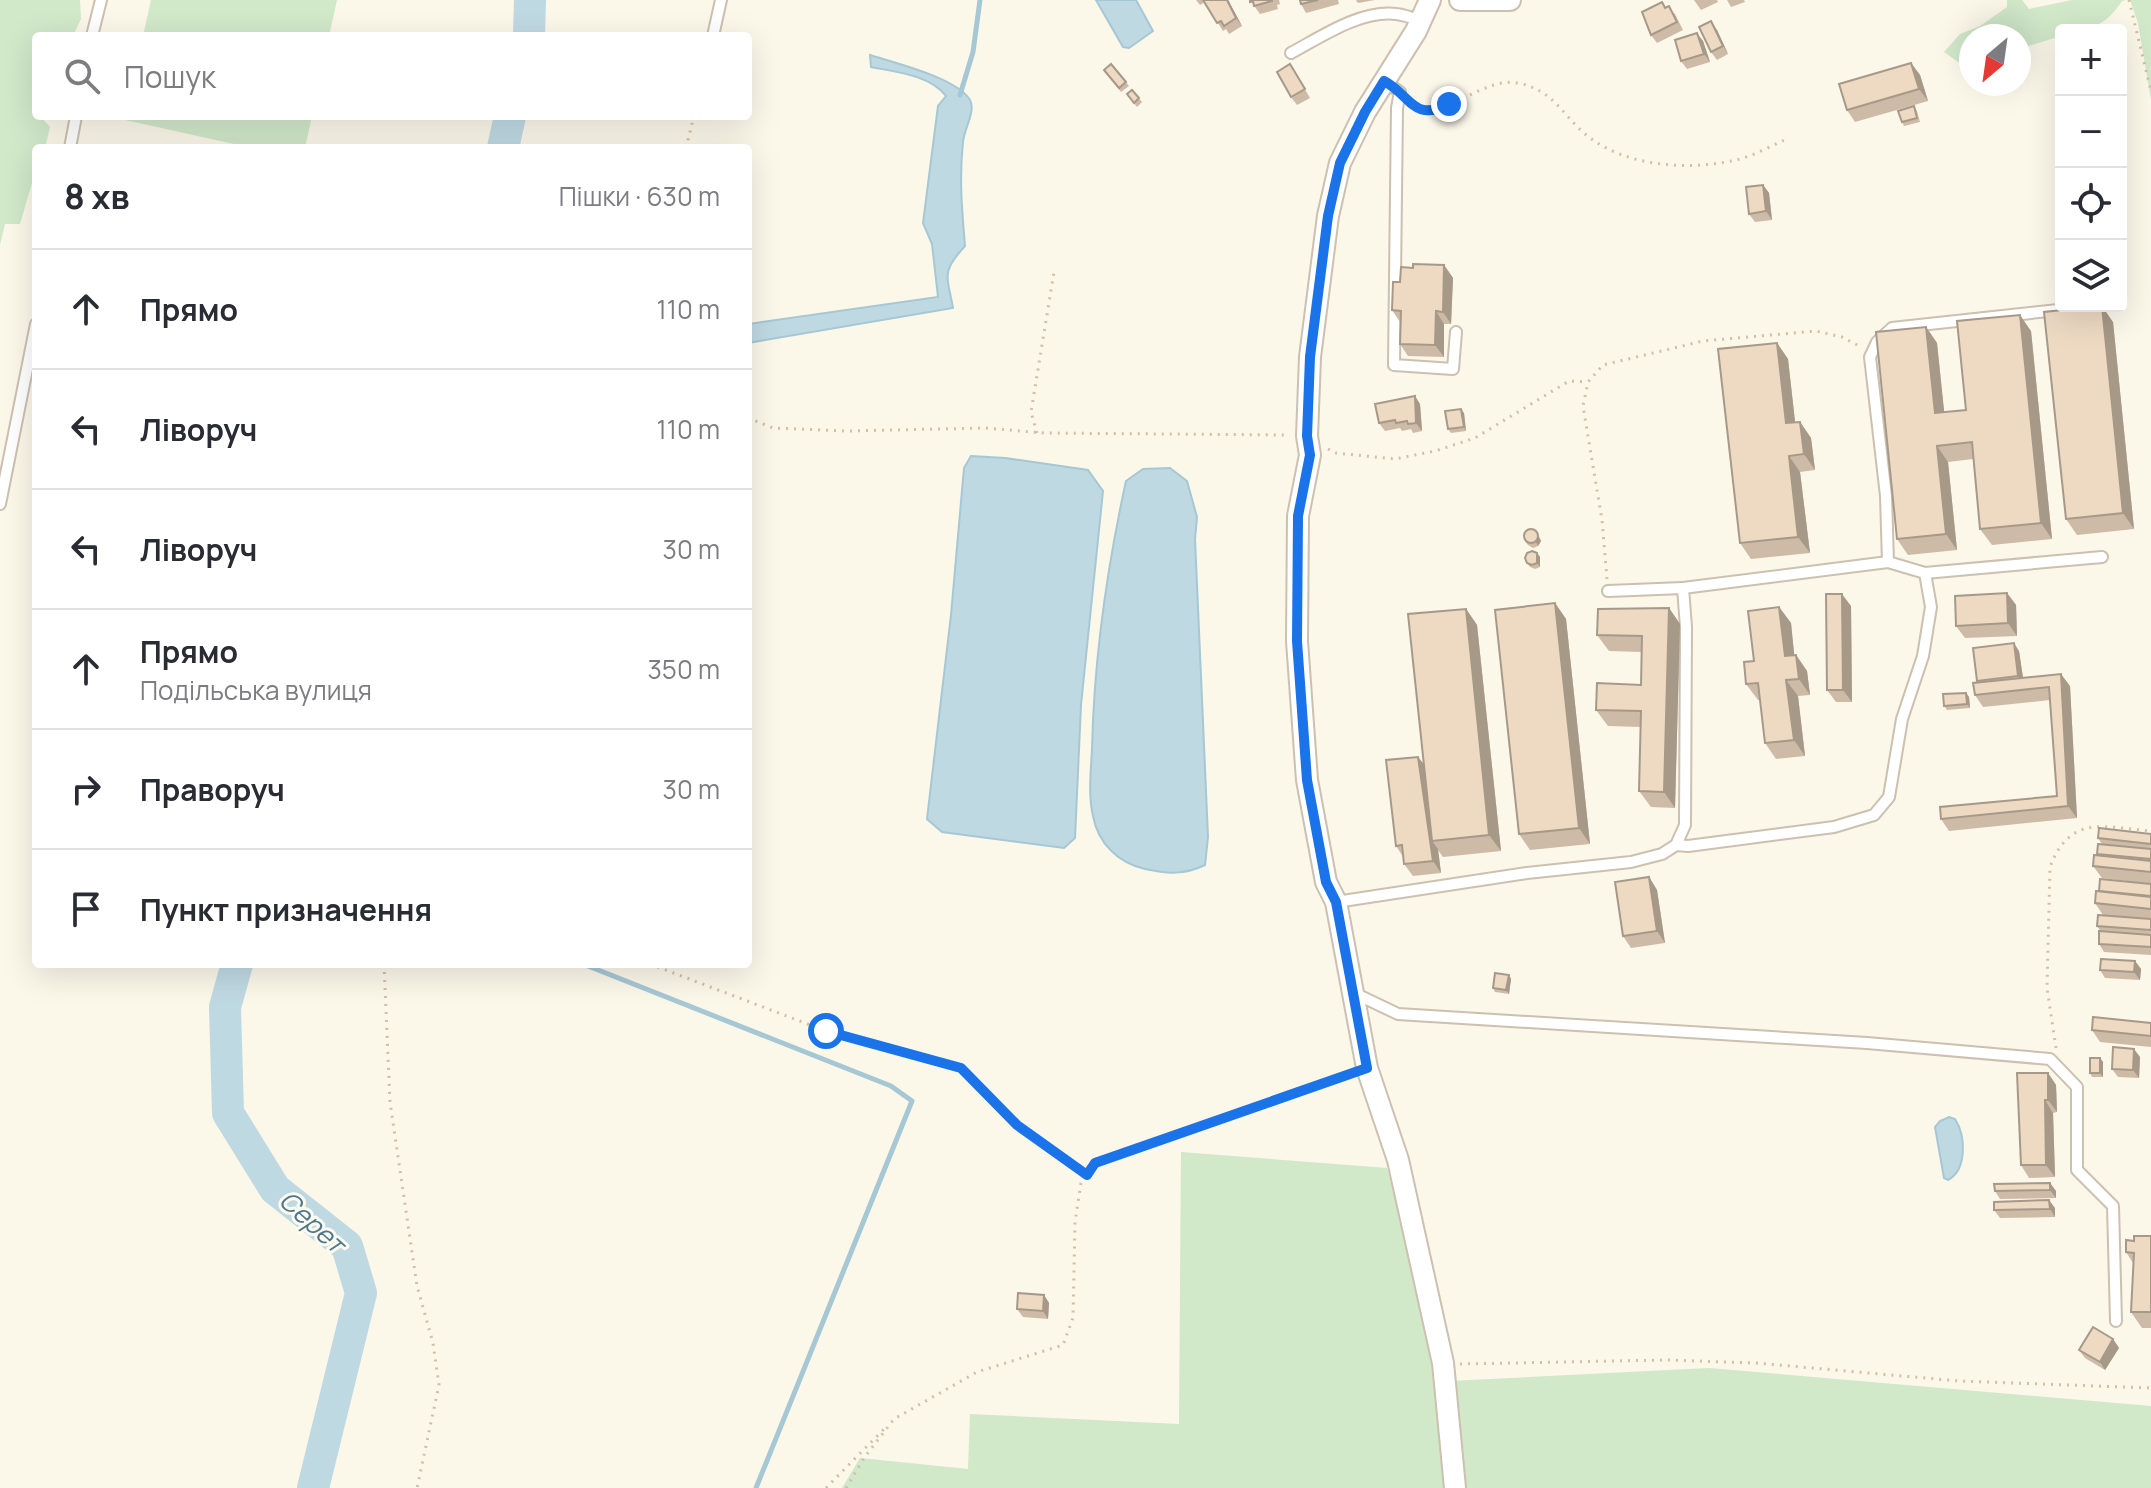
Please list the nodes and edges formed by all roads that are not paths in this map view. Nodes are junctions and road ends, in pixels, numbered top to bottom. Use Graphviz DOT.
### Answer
graph roads {
  1 [pos="101,0"];
  2 [pos="721,0"];
  3 [pos="1430,0"];
  4 [pos="1460,0"];
  5 [pos="1510,0"];
  6 [pos="1421,21"];
  7 [pos="93,32"];
  8 [pos="714,32"];
  9 [pos="1291,53"];
  10 [pos="1392,86"];
  11 [pos="75,120"];
  12 [pos="71,144"];
  13 [pos="2055,310"];
  14 [pos="1456,332"];
  15 [pos="32,344"];
  16 [pos="0,504"];
  17 [pos="2102,557"];
  18 [pos="1888,562"];
  19 [pos="1925,573"];
  20 [pos="1683,588"];
  21 [pos="1608,591"];
  22 [pos="1676,845"];
  23 [pos="1336,902"];
  24 [pos="1352,992"];
  25 [pos="2116,1321"];
  26 [pos="1455,1488"];
  1 -- 7 [label="lane"];
  2 -- 8 [label="lane"];
  3 -- 6 [label="street"];
  4 -- 5 [label="street"];
  6 -- 9 [label="lane"];
  6 -- 10 [label="street"];
  10 -- 14 [label="lane"];
  10 -- 23 [label="street"];
  11 -- 12 [label="lane"];
  13 -- 18 [label="lane"];
  15 -- 16 [label="lane"];
  17 -- 19 [label="lane"];
  18 -- 19 [label="lane"];
  18 -- 20 [label="lane"];
  19 -- 22 [label="lane"];
  20 -- 21 [label="lane"];
  20 -- 22 [label="lane"];
  22 -- 23 [label="lane"];
  23 -- 24 [label="street"];
  24 -- 25 [label="lane"];
  24 -- 26 [label="street"];
}
